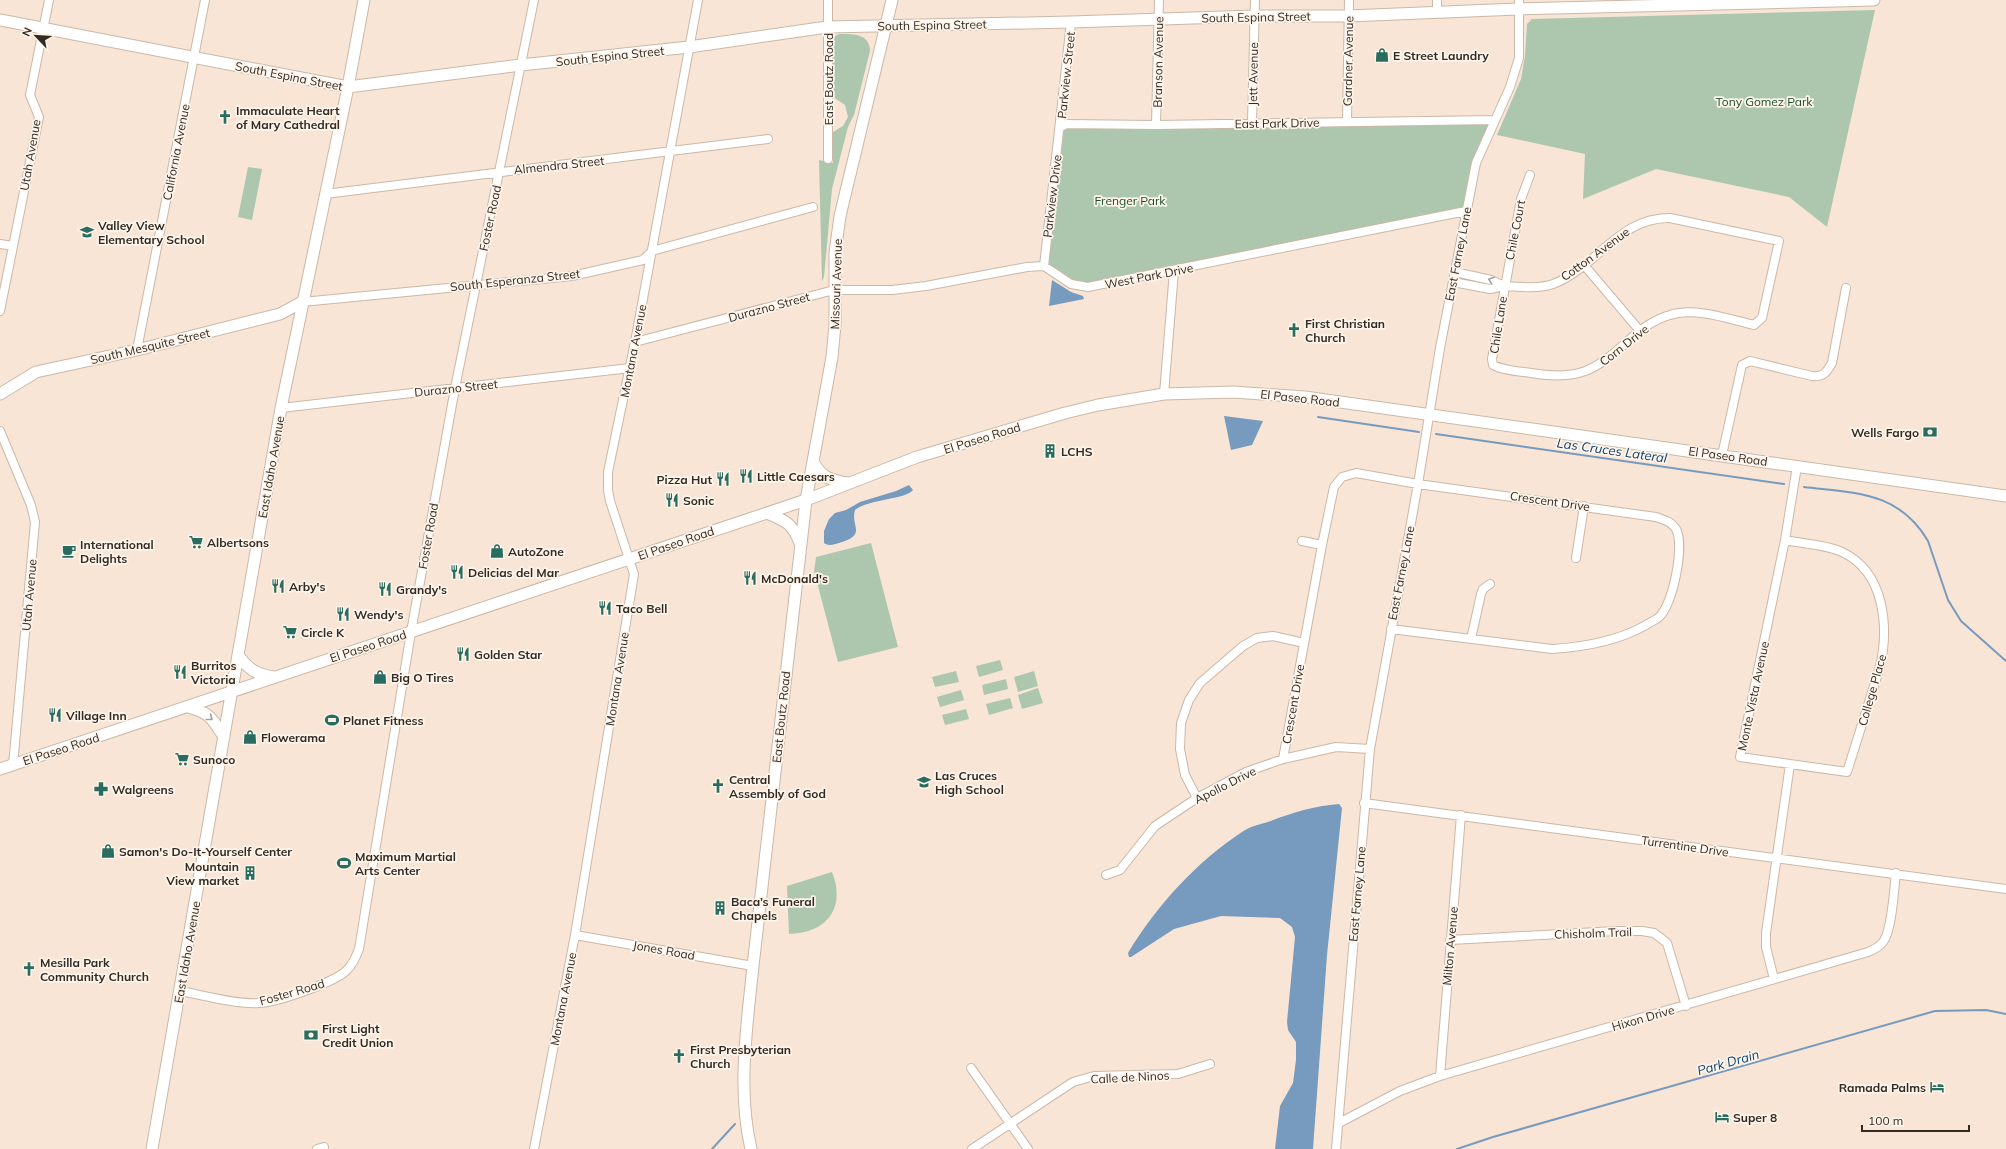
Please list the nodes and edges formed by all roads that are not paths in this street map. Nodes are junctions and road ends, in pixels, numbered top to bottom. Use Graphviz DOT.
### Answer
graph roads {
  1 [pos="48,0"];
  2 [pos="205,0"];
  3 [pos="364,0"];
  4 [pos="534,0"];
  5 [pos="698,0"];
  6 [pos="828,0"];
  7 [pos="892,0"];
  8 [pos="1160,0"];
  9 [pos="1255,0"];
  10 [pos="1349,0"];
  11 [pos="1437,0"];
  12 [pos="1874,0"];
  13 [pos="1761,1"];
  14 [pos="1519,4"];
  15 [pos="1437,13"];
  16 [pos="1254,16"];
  17 [pos="1348,16"];
  18 [pos="1159,19"];
  19 [pos="0,20"];
  20 [pos="1071,22"];
  21 [pos="885,26"];
  22 [pos="828,27"];
  23 [pos="44,29"];
  24 [pos="689,47"];
  25 [pos="194,57"];
  26 [pos="521,65"];
  27 [pos="348,87"];
  28 [pos="1495,120"];
  29 [pos="1347,122"];
  30 [pos="1252,123"];
  31 [pos="1156,125"];
  32 [pos="1061,127"];
  33 [pos="768,139"];
  34 [pos="670,152"];
  35 [pos="828,159"];
  36 [pos="500,171"];
  37 [pos="1530,175"];
  38 [pos="325,194"];
  39 [pos="813,207"];
  40 [pos="1466,211"];
  41 [pos="0,244"];
  42 [pos="13,246"];
  43 [pos="652,251"];
  44 [pos="1584,265"];
  45 [pos="1044,266"];
  46 [pos="1174,271"];
  47 [pos="1455,272"];
  48 [pos="1453,282"];
  49 [pos="476,285"];
  50 [pos="1504,286"];
  51 [pos="1846,288"];
  52 [pos="834,290"];
  53 [pos="2,291"];
  54 [pos="302,302"];
  55 [pos="0,311"];
  56 [pos="1754,325"];
  57 [pos="1640,331"];
  58 [pos="635,342"];
  59 [pos="137,350"];
  60 [pos="1493,365"];
  61 [pos="630,368"];
  62 [pos="455,388"];
  63 [pos="0,394"];
  64 [pos="1164,394"];
  65 [pos="281,408"];
  66 [pos="1429,414"];
  67 [pos="0,431"];
  68 [pos="1722,455"];
  69 [pos="813,460"];
  70 [pos="1797,466"];
  71 [pos="850,483"];
  72 [pos="1418,484"];
  73 [pos="2006,496"];
  74 [pos="806,500"];
  75 [pos="1584,506"];
  76 [pos="767,513"];
  77 [pos="1785,540"];
  78 [pos="1302,541"];
  79 [pos="800,545"];
  80 [pos="1322,545"];
  81 [pos="1576,558"];
  82 [pos="629,559"];
  83 [pos="1490,584"];
  84 [pos="1391,629"];
  85 [pos="411,632"];
  86 [pos="1471,639"];
  87 [pos="1304,643"];
  88 [pos="238,655"];
  89 [pos="274,678"];
  90 [pos="232,693"];
  91 [pos="188,707"];
  92 [pos="224,737"];
  93 [pos="1370,749"];
  94 [pos="1283,759"];
  95 [pos="1790,764"];
  96 [pos="14,765"];
  97 [pos="0,769"];
  98 [pos="1197,798"];
  99 [pos="1364,803"];
  100 [pos="1461,816"];
  101 [pos="1776,858"];
  102 [pos="1896,873"];
  103 [pos="1106,875"];
  104 [pos="2006,888"];
  105 [pos="574,935"];
  106 [pos="1450,940"];
  107 [pos="753,966"];
  108 [pos="1774,979"];
  109 [pos="180,991"];
  110 [pos="1686,1006"];
  111 [pos="1210,1064"];
  112 [pos="971,1068"];
  113 [pos="1440,1076"];
  114 [pos="1339,1123"];
  115 [pos="1010,1124"];
  116 [pos="152,1149"];
  117 [pos="534,1149"];
  118 [pos="751,1149"];
  119 [pos="972,1149"];
  120 [pos="1028,1149"];
  121 [pos="1336,1149"];
  1 -- 23 [label="street, Utah Avenue"];
  2 -- 25 [label="street, California Avenue"];
  3 -- 27 [label="main road, East Idaho Avenue"];
  4 -- 26 [label="street, Foster Road"];
  5 -- 24 [label="street, Montana Avenue"];
  6 -- 22 [label="street, East Boutz Road"];
  7 -- 21 [label="main road, Missouri Avenue"];
  8 -- 18 [label="street, Branson Avenue"];
  9 -- 16 [label="street, Jett Avenue"];
  10 -- 17 [label="street, Gardner Avenue"];
  11 -- 15 [label="street"];
  12 -- 13 [label="main road, South Espina Street"];
  13 -- 14 [label="main road, South Espina Street"];
  14 -- 15 [label="main road, South Espina Street"];
  14 -- 28 [label="street, East Farney Lane"];
  15 -- 17 [label="main road, South Espina Street"];
  16 -- 17 [label="main road, South Espina Street"];
  16 -- 18 [label="main road, South Espina Street"];
  16 -- 30 [label="street, Jett Avenue"];
  17 -- 29 [label="street, Gardner Avenue"];
  18 -- 20 [label="main road, South Espina Street"];
  18 -- 31 [label="street, Branson Avenue"];
  19 -- 23 [label="main road, South Espina Street"];
  20 -- 21 [label="main road, South Espina Street"];
  20 -- 32 [label="street, Parkview Street"];
  21 -- 22 [label="main road, South Espina Street"];
  21 -- 52 [label="main road, Missouri Avenue"];
  22 -- 24 [label="main road, South Espina Street"];
  22 -- 35 [label="street, East Boutz Road"];
  23 -- 25 [label="main road, South Espina Street"];
  23 -- 42 [label="street, Utah Avenue"];
  24 -- 26 [label="main road, South Espina Street"];
  24 -- 34 [label="street, Montana Avenue"];
  25 -- 27 [label="main road, South Espina Street"];
  25 -- 59 [label="street, California Avenue"];
  26 -- 27 [label="main road, South Espina Street"];
  26 -- 36 [label="street, Foster Road"];
  27 -- 38 [label="main road, East Idaho Avenue"];
  28 -- 29 [label="street, East Park Drive"];
  28 -- 40 [label="street, East Farney Lane"];
  29 -- 30 [label="street, East Park Drive"];
  30 -- 31 [label="street, East Park Drive"];
  31 -- 32 [label="street, East Park Drive"];
  32 -- 45 [label="street, Parkview Drive"];
  33 -- 34 [label="street, Almendra Street"];
  34 -- 36 [label="street, Almendra Street"];
  34 -- 43 [label="street, Montana Avenue"];
  36 -- 38 [label="street, Almendra Street"];
  36 -- 49 [label="street, Foster Road"];
  37 -- 50 [label="street, Chile Court"];
  38 -- 54 [label="main road, East Idaho Avenue"];
  39 -- 43 [label="street, South Esperanza Street"];
  40 -- 46 [label="street, West Park Drive"];
  40 -- 47 [label="street, East Farney Lane"];
  41 -- 42 [label="street"];
  42 -- 53 [label="street, Utah Avenue"];
  43 -- 49 [label="street, South Esperanza Street"];
  43 -- 58 [label="street, Montana Avenue"];
  44 -- 50 [label="street, Cotton Avenue"];
  44 -- 56 [label="street, Cotton Avenue"];
  44 -- 57 [label="street"];
  45 -- 46 [label="street, West Park Drive"];
  45 -- 52 [label="street"];
  46 -- 64 [label="street"];
  47 -- 48 [label="street, East Farney Lane"];
  50 -- 47 [label="street, Cotton Avenue, one-way"];
  48 -- 50 [label="street, Cotton Avenue"];
  48 -- 66 [label="street, East Farney Lane"];
  49 -- 54 [label="street, South Esperanza Street"];
  49 -- 62 [label="street, Foster Road"];
  50 -- 60 [label="street, Chile Lane"];
  51 -- 68 [label="street"];
  52 -- 58 [label="street, Durazno Street"];
  52 -- 69 [label="main road, Missouri Avenue"];
  53 -- 55 [label="street, Utah Avenue"];
  54 -- 59 [label="main road, South Mesquite Street"];
  54 -- 65 [label="main road, East Idaho Avenue"];
  56 -- 57 [label="street, Corn Drive"];
  57 -- 60 [label="street, Corn Drive"];
  58 -- 61 [label="street, Montana Avenue"];
  59 -- 63 [label="main road, South Mesquite Street"];
  61 -- 62 [label="street, Durazno Street"];
  61 -- 82 [label="street, Montana Avenue"];
  62 -- 65 [label="street, Durazno Street"];
  62 -- 85 [label="street, Foster Road"];
  64 -- 66 [label="main road, El Paseo Road"];
  64 -- 71 [label="main road, El Paseo Road"];
  65 -- 88 [label="main road, East Idaho Avenue"];
  66 -- 68 [label="main road, El Paseo Road"];
  66 -- 72 [label="street, East Farney Lane"];
  67 -- 96 [label="street, Utah Avenue"];
  68 -- 70 [label="main road, El Paseo Road"];
  69 -- 71 [label="main road"];
  69 -- 74 [label="main road, Missouri Avenue"];
  70 -- 73 [label="main road, El Paseo Road"];
  70 -- 77 [label="street, Monte Vista Avenue"];
  71 -- 74 [label="main road, El Paseo Road"];
  72 -- 75 [label="street, Crescent Drive"];
  72 -- 80 [label="street, Crescent Drive"];
  72 -- 84 [label="street, East Farney Lane"];
  74 -- 76 [label="main road, El Paseo Road"];
  74 -- 79 [label="main road, East Boutz Road"];
  75 -- 81 [label="street"];
  75 -- 86 [label="street, Crescent Drive"];
  76 -- 79 [label="main road"];
  76 -- 82 [label="main road, El Paseo Road"];
  77 -- 95 [label="street, Monte Vista Avenue"];
  77 -- 95 [label="street, College Place"];
  78 -- 80 [label="street"];
  79 -- 107 [label="main road, East Boutz Road"];
  80 -- 87 [label="street, Crescent Drive"];
  82 -- 85 [label="main road, El Paseo Road"];
  82 -- 105 [label="street, Montana Avenue"];
  83 -- 86 [label="street"];
  84 -- 86 [label="street, Crescent Drive"];
  84 -- 93 [label="street, East Farney Lane"];
  85 -- 89 [label="main road, El Paseo Road"];
  85 -- 109 [label="street, Foster Road"];
  87 -- 94 [label="street, Crescent Drive"];
  87 -- 98 [label="street"];
  88 -- 89 [label="main road"];
  88 -- 90 [label="main road, East Idaho Avenue"];
  89 -- 90 [label="main road, El Paseo Road"];
  90 -- 91 [label="main road, El Paseo Road"];
  90 -- 92 [label="main road, East Idaho Avenue"];
  91 -- 92 [label="main road, one-way"];
  91 -- 96 [label="main road, El Paseo Road"];
  92 -- 109 [label="main road, East Idaho Avenue"];
  93 -- 94 [label="street, Apollo Drive"];
  93 -- 99 [label="street, East Farney Lane"];
  94 -- 98 [label="street, Apollo Drive"];
  95 -- 101 [label="street"];
  96 -- 97 [label="main road, El Paseo Road"];
  98 -- 103 [label="street, Apollo Drive"];
  99 -- 100 [label="street, Turrentine Drive"];
  99 -- 114 [label="street, East Farney Lane"];
  100 -- 101 [label="street, Turrentine Drive"];
  100 -- 106 [label="street, Milton Avenue"];
  101 -- 102 [label="street, Turrentine Drive"];
  101 -- 108 [label="street"];
  102 -- 104 [label="street, Turrentine Drive"];
  102 -- 108 [label="street, Hixon Drive"];
  105 -- 107 [label="street, Jones Road"];
  105 -- 117 [label="street, Montana Avenue"];
  106 -- 110 [label="street, Chisholm Trail"];
  106 -- 113 [label="street, Milton Avenue"];
  107 -- 118 [label="main road, East Boutz Road"];
  108 -- 110 [label="street, Hixon Drive"];
  109 -- 116 [label="main road, East Idaho Avenue"];
  110 -- 113 [label="street, Hixon Drive"];
  111 -- 115 [label="street, Calle de Ninos"];
  112 -- 115 [label="street"];
  113 -- 114 [label="street, Hixon Drive"];
  114 -- 121 [label="street, East Farney Lane"];
  115 -- 119 [label="street, Calle de Ninos"];
  115 -- 120 [label="street"];
}
